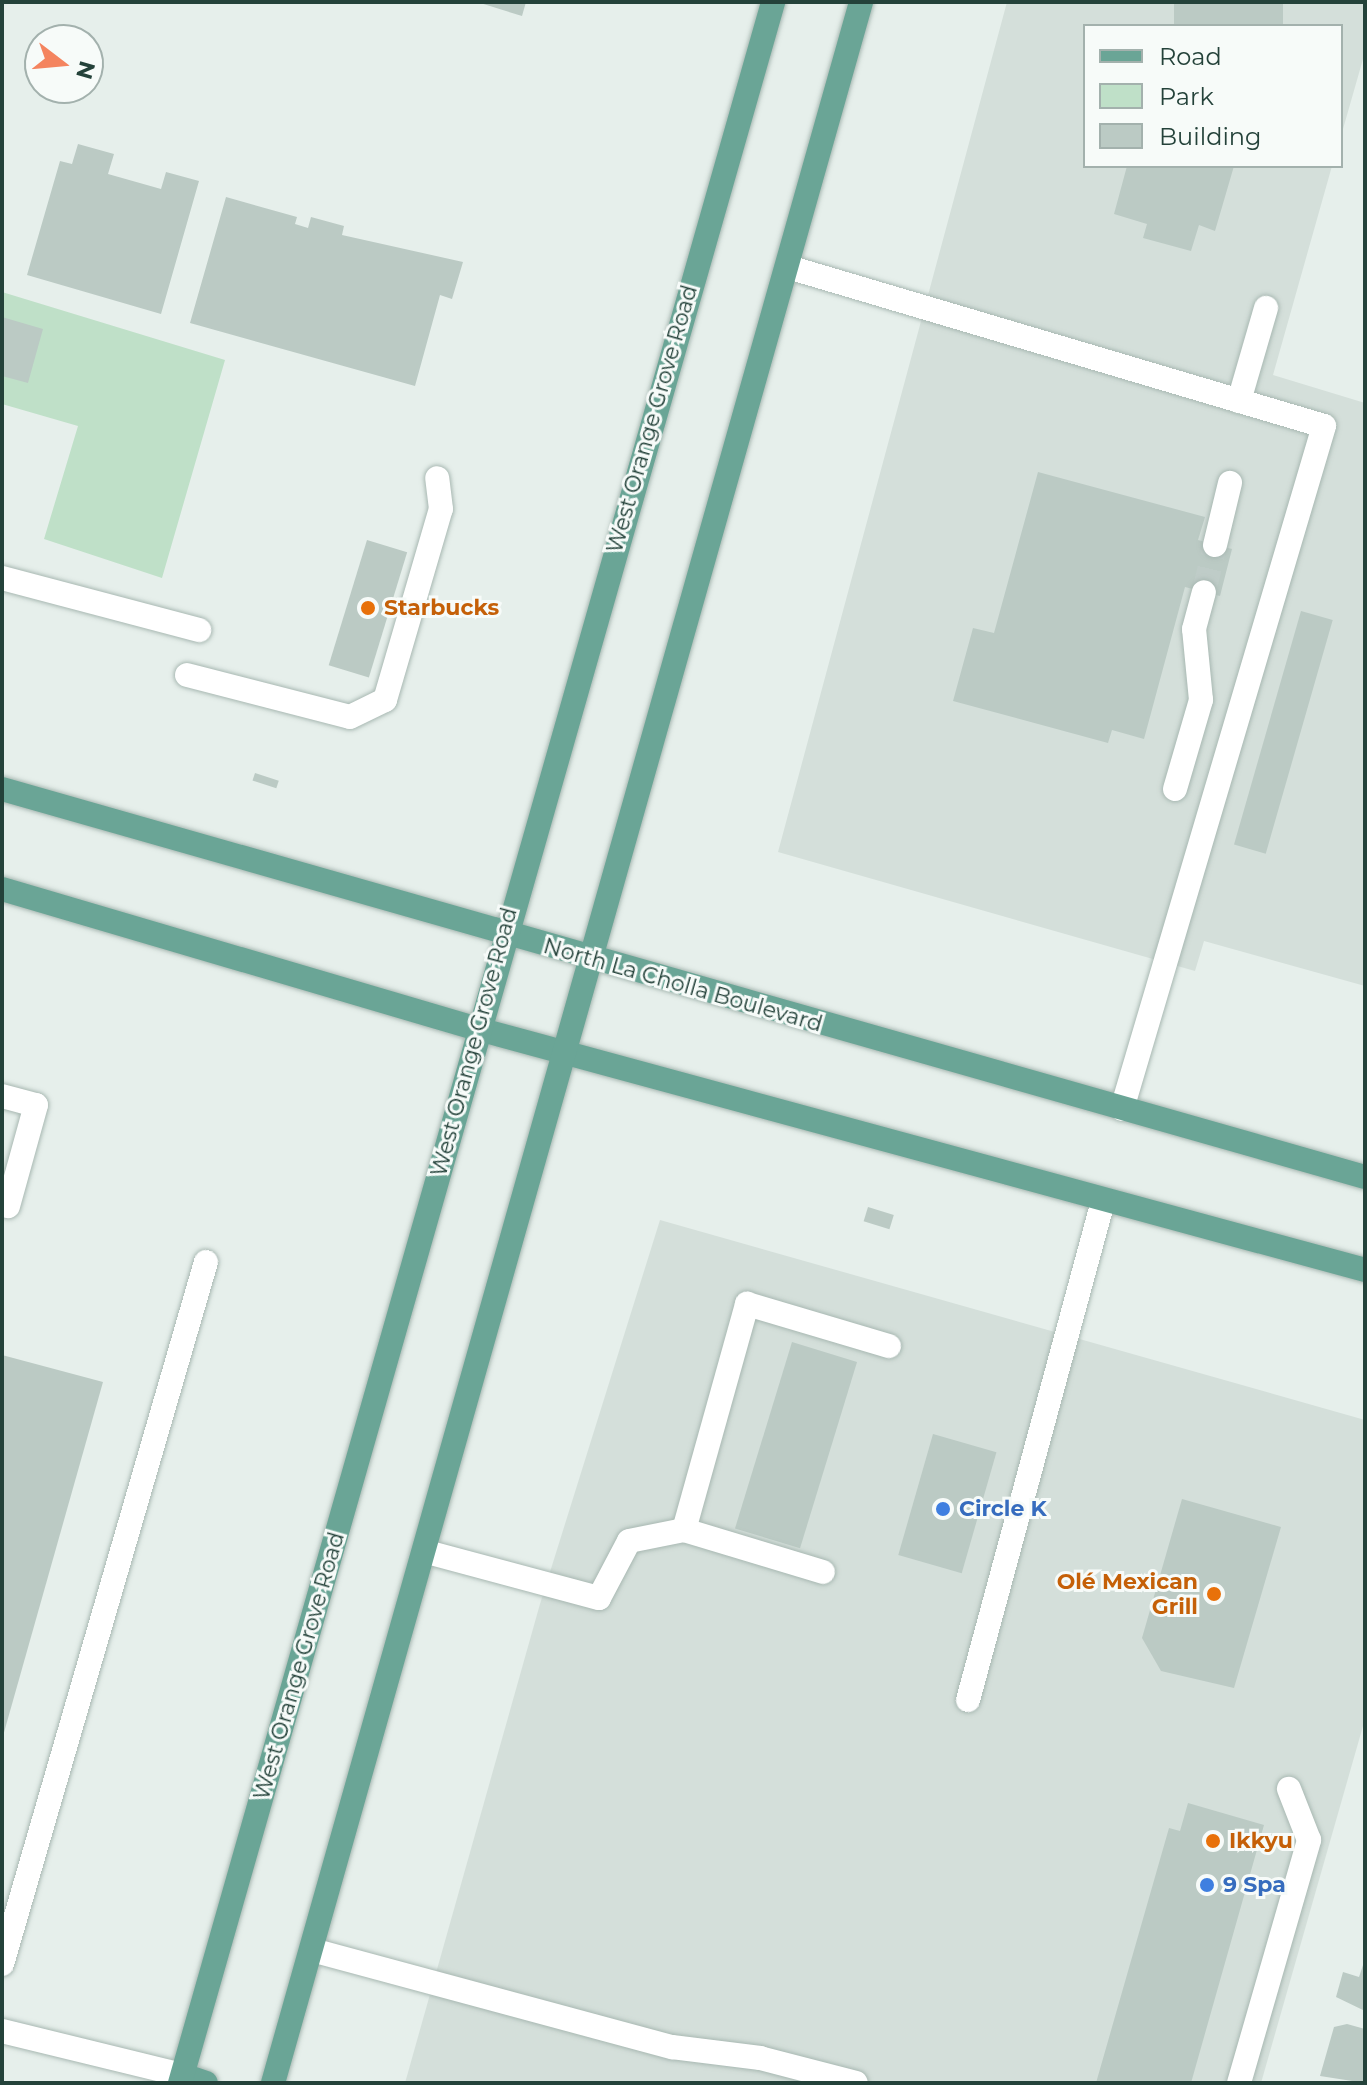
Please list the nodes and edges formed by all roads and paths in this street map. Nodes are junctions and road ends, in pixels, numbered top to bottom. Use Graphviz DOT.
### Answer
graph roads {
  1 [pos="773,2"];
  2 [pos="861,2"];
  3 [pos="788,267"];
  4 [pos="1266,308"];
  5 [pos="1239,401"];
  6 [pos="437,478"];
  7 [pos="1230,483"];
  8 [pos="1215,545"];
  9 [pos="2,578"];
  10 [pos="1204,592"];
  11 [pos="199,630"];
  12 [pos="187,675"];
  13 [pos="2,789"];
  14 [pos="1175,789"];
  15 [pos="2,889"];
  16 [pos="503,933"];
  17 [pos="592,960"];
  18 [pos="478,1029"];
  19 [pos="567,1052"];
  20 [pos="2,1096"];
  21 [pos="1122,1109"];
  22 [pos="1365,1177"];
  23 [pos="1103,1201"];
  24 [pos="8,1206"];
  25 [pos="206,1262"];
  26 [pos="1365,1270"];
  27 [pos="889,1346"];
  28 [pos="684,1530"];
  29 [pos="427,1552"];
  30 [pos="823,1572"];
  31 [pos="968,1700"];
  32 [pos="1289,1789"];
  33 [pos="312,1950"];
  34 [pos="2,1964"];
  35 [pos="2,2031"];
  36 [pos="181,2079"];
  37 [pos="206,2083"];
  38 [pos="273,2083"];
  39 [pos="856,2083"];
  40 [pos="1239,2083"];
  1 -- 16 [label="main road, West Orange Grove Road"];
  2 -- 3 [label="main road"];
  3 -- 5 [label="lane"];
  3 -- 17 [label="main road"];
  4 -- 5 [label="lane"];
  5 -- 21 [label="lane"];
  6 -- 12 [label="lane"];
  7 -- 8 [label="lane"];
  9 -- 11 [label="lane"];
  10 -- 14 [label="lane"];
  13 -- 16 [label="main road, North La Cholla Boulevard"];
  15 -- 18 [label="main road"];
  16 -- 17 [label="main road, North La Cholla Boulevard"];
  16 -- 18 [label="main road, West Orange Grove Road"];
  17 -- 19 [label="main road"];
  17 -- 21 [label="main road, North La Cholla Boulevard"];
  18 -- 19 [label="main road"];
  18 -- 36 [label="main road, West Orange Grove Road"];
  19 -- 23 [label="main road"];
  19 -- 29 [label="main road"];
  20 -- 24 [label="lane"];
  21 -- 22 [label="main road, North La Cholla Boulevard"];
  23 -- 26 [label="main road"];
  23 -- 31 [label="lane"];
  25 -- 34 [label="lane"];
  27 -- 28 [label="lane"];
  28 -- 29 [label="lane"];
  28 -- 30 [label="lane"];
  29 -- 33 [label="main road"];
  32 -- 40 [label="lane"];
  33 -- 38 [label="main road"];
  33 -- 39 [label="lane"];
  35 -- 36 [label="lane"];
  36 -- 37 [label="main road"];
}
